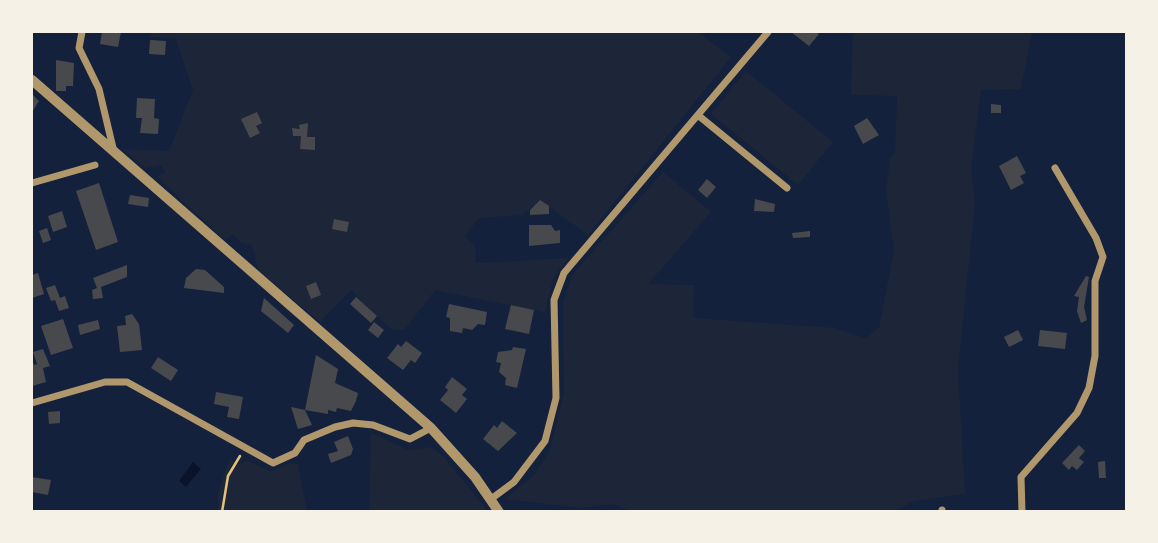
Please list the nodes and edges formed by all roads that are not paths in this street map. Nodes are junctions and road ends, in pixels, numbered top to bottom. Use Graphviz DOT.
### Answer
graph roads {
  1 [pos="82,32"];
  2 [pos="768,32"];
  3 [pos="32,80"];
  4 [pos="699,116"];
  5 [pos="115,156"];
  6 [pos="95,164"];
  7 [pos="1055,168"];
  8 [pos="32,183"];
  9 [pos="787,188"];
  10 [pos="32,403"];
  11 [pos="430,428"];
  12 [pos="491,499"];
  13 [pos="499,512"];
  14 [pos="1022,512"];
  1 -- 5 [label="street"];
  2 -- 4 [label="street"];
  3 -- 5 [label="street"];
  4 -- 9 [label="street"];
  4 -- 12 [label="street"];
  5 -- 11 [label="street"];
  6 -- 8 [label="street"];
  7 -- 14 [label="street"];
  10 -- 11 [label="street"];
  11 -- 12 [label="street"];
  12 -- 13 [label="street"];
}
